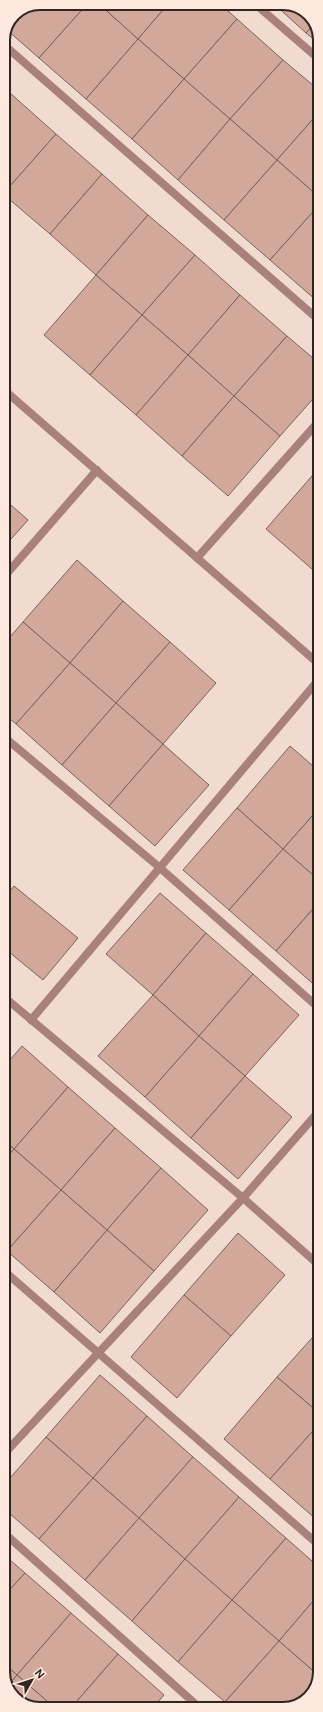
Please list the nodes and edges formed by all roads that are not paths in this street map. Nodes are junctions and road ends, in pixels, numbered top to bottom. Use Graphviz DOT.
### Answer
graph roads {
  1 [pos="262,10"];
  2 [pos="10,50"];
  3 [pos="313,54"];
  4 [pos="313,315"];
  5 [pos="10,395"];
  6 [pos="313,428"];
  7 [pos="96,470"];
  8 [pos="197,558"];
  9 [pos="10,570"];
  10 [pos="313,658"];
  11 [pos="313,686"];
  12 [pos="10,742"];
  13 [pos="159,866"];
  14 [pos="10,1002"];
  15 [pos="313,1003"];
  16 [pos="31,1020"];
  17 [pos="313,1118"];
  18 [pos="243,1198"];
  19 [pos="313,1260"];
  20 [pos="10,1276"];
  21 [pos="98,1353"];
  22 [pos="10,1447"];
  23 [pos="10,1538"];
  24 [pos="313,1540"];
  25 [pos="193,1702"];
  1 -- 3 [label="street"];
  2 -- 4 [label="street"];
  5 -- 7 [label="street"];
  6 -- 8 [label="street"];
  7 -- 8 [label="street"];
  7 -- 9 [label="street"];
  8 -- 10 [label="street"];
  11 -- 13 [label="street"];
  12 -- 13 [label="street"];
  13 -- 15 [label="street"];
  13 -- 16 [label="street"];
  14 -- 16 [label="street"];
  16 -- 18 [label="street"];
  17 -- 18 [label="street"];
  18 -- 19 [label="street"];
  18 -- 21 [label="street"];
  20 -- 21 [label="street"];
  21 -- 22 [label="street"];
  21 -- 24 [label="street"];
  23 -- 25 [label="street"];
}
